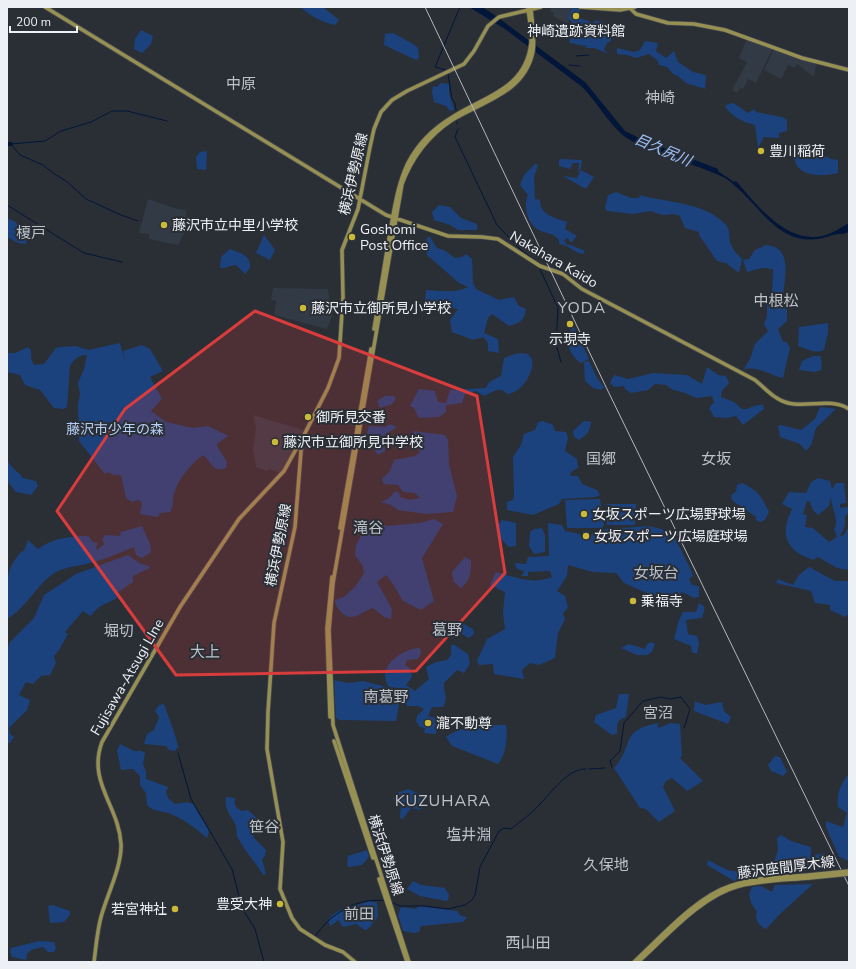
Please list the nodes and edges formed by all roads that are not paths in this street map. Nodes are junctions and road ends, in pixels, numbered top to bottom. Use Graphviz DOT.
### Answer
graph roads {
  1 [pos="45,7"];
  2 [pos="541,7"];
  3 [pos="580,7"];
  4 [pos="635,7"];
  5 [pos="530,8"];
  6 [pos="631,9"];
  7 [pos="849,70"];
  8 [pos="360,199"];
  9 [pos="394,218"];
  10 [pos="848,408"];
  11 [pos="302,439"];
  12 [pos="849,871"];
  13 [pos="849,874"];
  14 [pos="809,876"];
  15 [pos="94,962"];
  16 [pos="354,962"];
  17 [pos="408,962"];
  18 [pos="634,962"];
  19 [pos="638,962"];
  1 -- 8 [label="main road, Nakahara Kaido"];
  2 -- 5 [label="main road"];
  3 -- 6 [label="main road"];
  4 -- 6 [label="main road"];
  5 -- 8 [label="main road, 横浜伊勢原線"];
  5 -- 9 [label="main road, 横浜伊勢原線"];
  6 -- 7 [label="main road"];
  8 -- 9 [label="main road, Nakahara Kaido"];
  8 -- 11 [label="main road, 横浜伊勢原線"];
  9 -- 10 [label="main road, Nakahara Kaido"];
  9 -- 17 [label="main road, 横浜伊勢原線"];
  11 -- 15 [label="main road, Fujisawa-Atsugi LIne"];
  11 -- 16 [label="main road, 横浜伊勢原線"];
  12 -- 14 [label="main road, 藤沢座間厚木線, bridge"];
  13 -- 14 [label="main road, 藤沢座間厚木線, bridge"];
  14 -- 18 [label="main road, 藤沢座間厚木線"];
  14 -- 19 [label="main road, 藤沢座間厚木線"];
}
